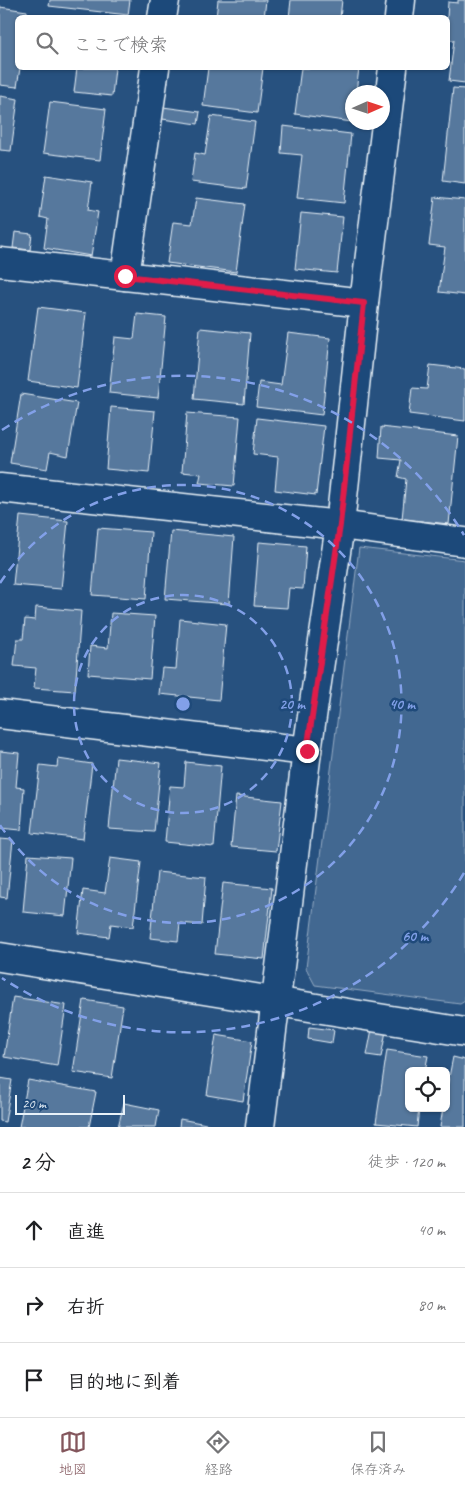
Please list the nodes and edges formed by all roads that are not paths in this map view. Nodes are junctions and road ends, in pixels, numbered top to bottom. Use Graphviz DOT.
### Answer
graph roads {
  1 [pos="164,0"];
  2 [pos="401,0"];
  3 [pos="162,15"];
  4 [pos="399,15"];
  5 [pos="155,70"];
  6 [pos="393,70"];
  7 [pos="0,262"];
  8 [pos="125,276"];
  9 [pos="364,303"];
  10 [pos="0,488"];
  11 [pos="340,525"];
  12 [pos="465,542"];
  13 [pos="0,714"];
  14 [pos="307,751"];
  15 [pos="0,957"];
  16 [pos="276,1000"];
  17 [pos="465,1032"];
  18 [pos="260,1127"];
  1 -- 3 [label="street"];
  2 -- 4 [label="street"];
  5 -- 8 [label="street"];
  6 -- 9 [label="street"];
  7 -- 8 [label="street"];
  8 -- 9 [label="street"];
  9 -- 11 [label="street"];
  10 -- 11 [label="street"];
  11 -- 12 [label="street"];
  11 -- 14 [label="street"];
  13 -- 14 [label="street"];
  14 -- 16 [label="street"];
  15 -- 16 [label="street"];
  16 -- 17 [label="street"];
  16 -- 18 [label="street"];
}
